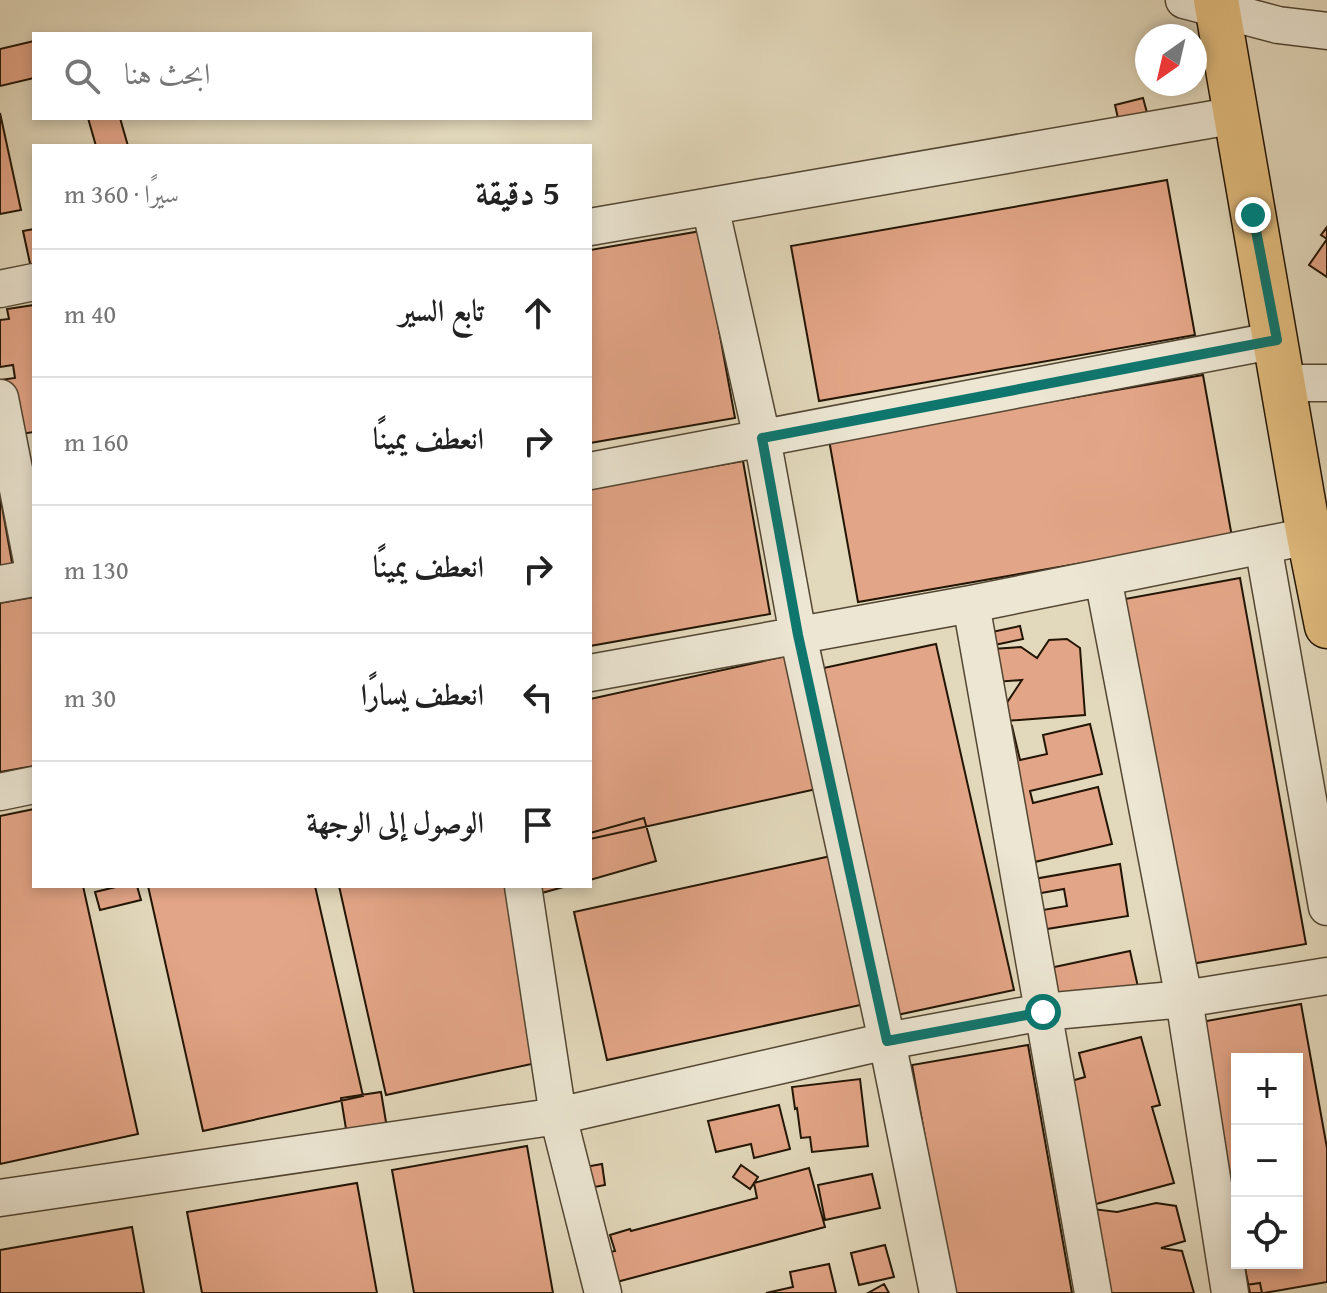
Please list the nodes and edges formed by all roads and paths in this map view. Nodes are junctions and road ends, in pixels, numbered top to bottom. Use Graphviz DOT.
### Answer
graph roads {
  1 [pos="1206,3"];
  2 [pos="1327,31"];
  3 [pos="1237,115"];
  4 [pos="710,206"];
  5 [pos="592,227"];
  6 [pos="32,282"];
  7 [pos="0,289"];
  8 [pos="1277,340"];
  9 [pos="1283,383"];
  10 [pos="1327,383"];
  11 [pos="0,398"];
  12 [pos="762,438"];
  13 [pos="592,471"];
  14 [pos="1309,536"];
  15 [pos="1263,545"];
  16 [pos="32,561"];
  17 [pos="32,578"];
  18 [pos="1103,578"];
  19 [pos="0,584"];
  20 [pos="971,604"];
  21 [pos="1327,626"];
  22 [pos="798,635"];
  23 [pos="592,673"];
  24 [pos="32,785"];
  25 [pos="0,792"];
  26 [pos="523,888"];
  27 [pos="1327,907"];
  28 [pos="1327,976"];
  29 [pos="1184,999"];
  30 [pos="1043,1012"];
  31 [pos="887,1041"];
  32 [pos="558,1116"];
  33 [pos="0,1198"];
  34 [pos="603,1293"];
  35 [pos="938,1293"];
  36 [pos="1093,1293"];
  37 [pos="1230,1293"];
  1 -- 2 [label="street"];
  1 -- 3 [label="main road"];
  3 -- 4 [label="street"];
  3 -- 8 [label="main road"];
  4 -- 5 [label="street"];
  4 -- 12 [label="street"];
  6 -- 7 [label="street"];
  8 -- 9 [label="main road"];
  8 -- 12 [label="street"];
  9 -- 10 [label="street"];
  9 -- 14 [label="main road"];
  11 -- 16 [label="street"];
  12 -- 13 [label="street"];
  12 -- 22 [label="street"];
  14 -- 15 [label="street"];
  14 -- 21 [label="main road"];
  15 -- 18 [label="street"];
  15 -- 27 [label="street"];
  17 -- 19 [label="street"];
  18 -- 20 [label="street"];
  18 -- 29 [label="street"];
  20 -- 22 [label="street"];
  20 -- 30 [label="street"];
  22 -- 23 [label="street"];
  22 -- 31 [label="street"];
  24 -- 25 [label="street"];
  26 -- 32 [label="street"];
  28 -- 29 [label="street"];
  29 -- 30 [label="street"];
  29 -- 37 [label="street"];
  30 -- 31 [label="street"];
  30 -- 36 [label="street"];
  31 -- 32 [label="street"];
  31 -- 35 [label="street"];
  32 -- 33 [label="street"];
  32 -- 34 [label="street"];
}
